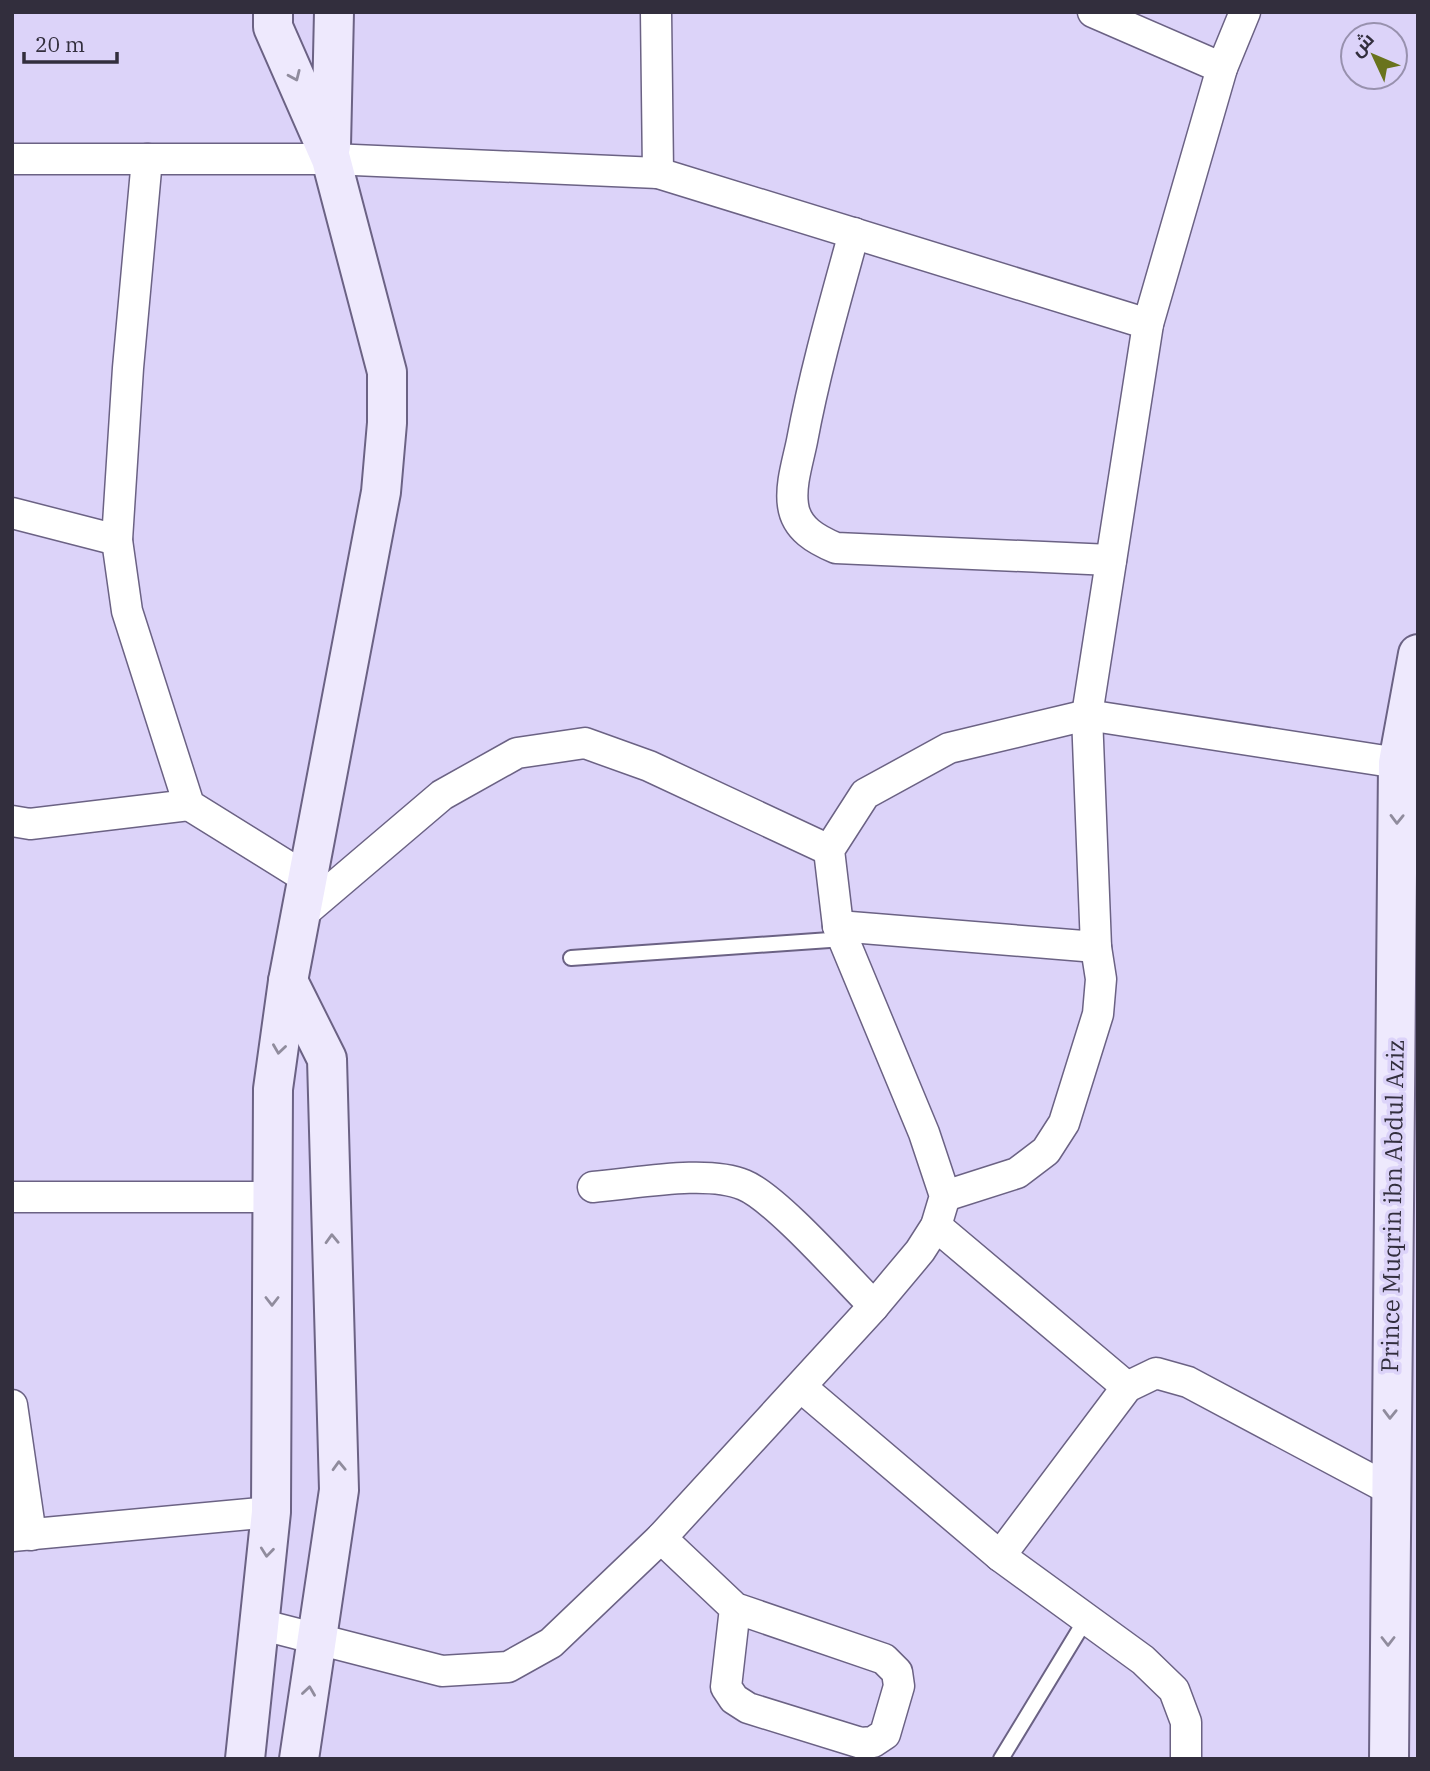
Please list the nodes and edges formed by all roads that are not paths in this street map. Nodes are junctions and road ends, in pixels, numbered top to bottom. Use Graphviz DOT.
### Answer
graph roads {
  1 [pos="273,12"];
  2 [pos="334,12"];
  3 [pos="656,12"];
  4 [pos="1093,12"];
  5 [pos="1245,12"];
  6 [pos="1222,68"];
  7 [pos="12,159"];
  8 [pos="147,159"];
  9 [pos="331,159"];
  10 [pos="658,173"];
  11 [pos="854,233"];
  12 [pos="1148,324"];
  13 [pos="12,513"];
  14 [pos="117,540"];
  15 [pos="1111,560"];
  16 [pos="1418,654"];
  17 [pos="1087,715"];
  18 [pos="1398,763"];
  19 [pos="189,805"];
  20 [pos="12,821"];
  21 [pos="829,850"];
  22 [pos="304,897"];
  23 [pos="841,933"];
  24 [pos="1096,947"];
  25 [pos="571,958"];
  26 [pos="288,981"];
  27 [pos="593,1186"];
  28 [pos="945,1196"];
  29 [pos="12,1197"];
  30 [pos="273,1197"];
  31 [pos="936,1226"];
  32 [pos="874,1306"];
  33 [pos="801,1387"];
  34 [pos="1127,1387"];
  35 [pos="12,1405"];
  36 [pos="1389,1489"];
  37 [pos="271,1512"];
  38 [pos="21,1535"];
  39 [pos="661,1538"];
  40 [pos="1000,1556"];
  41 [pos="735,1608"];
  42 [pos="1086,1619"];
  43 [pos="259,1625"];
  44 [pos="317,1637"];
  45 [pos="245,1759"];
  46 [pos="299,1759"];
  47 [pos="1001,1759"];
  48 [pos="1186,1759"];
  49 [pos="1389,1759"];
  1 -- 9 [label="street, one-way"];
  2 -- 9 [label="street"];
  3 -- 10 [label="street"];
  4 -- 6 [label="street"];
  5 -- 6 [label="street"];
  6 -- 12 [label="street"];
  7 -- 8 [label="street"];
  8 -- 9 [label="street"];
  8 -- 14 [label="street"];
  9 -- 10 [label="street"];
  9 -- 22 [label="street"];
  10 -- 11 [label="street"];
  11 -- 12 [label="street"];
  11 -- 15 [label="street"];
  12 -- 15 [label="street"];
  13 -- 14 [label="street"];
  14 -- 19 [label="street"];
  15 -- 17 [label="street"];
  16 -- 18 [label="street, Prince Muqrin ibn Abdul Aziz"];
  17 -- 18 [label="street"];
  17 -- 21 [label="street"];
  17 -- 24 [label="street"];
  18 -- 36 [label="street, Prince Muqrin ibn Abdul Aziz, one-way"];
  19 -- 20 [label="street"];
  19 -- 22 [label="street"];
  21 -- 22 [label="street"];
  21 -- 23 [label="street"];
  22 -- 26 [label="street"];
  23 -- 24 [label="street"];
  23 -- 25 [label="lane"];
  23 -- 28 [label="street"];
  24 -- 28 [label="street"];
  26 -- 30 [label="street, one-way"];
  44 -- 26 [label="street, one-way"];
  27 -- 32 [label="street"];
  28 -- 31 [label="street"];
  29 -- 30 [label="street"];
  30 -- 37 [label="street, one-way"];
  31 -- 32 [label="street"];
  31 -- 34 [label="street"];
  32 -- 33 [label="street"];
  33 -- 39 [label="street"];
  33 -- 40 [label="street"];
  34 -- 36 [label="street"];
  34 -- 40 [label="street"];
  35 -- 38 [label="street"];
  36 -- 49 [label="street, Prince Muqrin ibn Abdul Aziz, one-way"];
  37 -- 38 [label="street"];
  37 -- 43 [label="street, one-way"];
  39 -- 41 [label="street"];
  39 -- 44 [label="street"];
  40 -- 42 [label="street"];
  41 -- 41 [label="street"];
  42 -- 47 [label="lane"];
  42 -- 48 [label="street"];
  43 -- 44 [label="street"];
  43 -- 45 [label="street"];
  46 -- 44 [label="street, one-way"];
}
